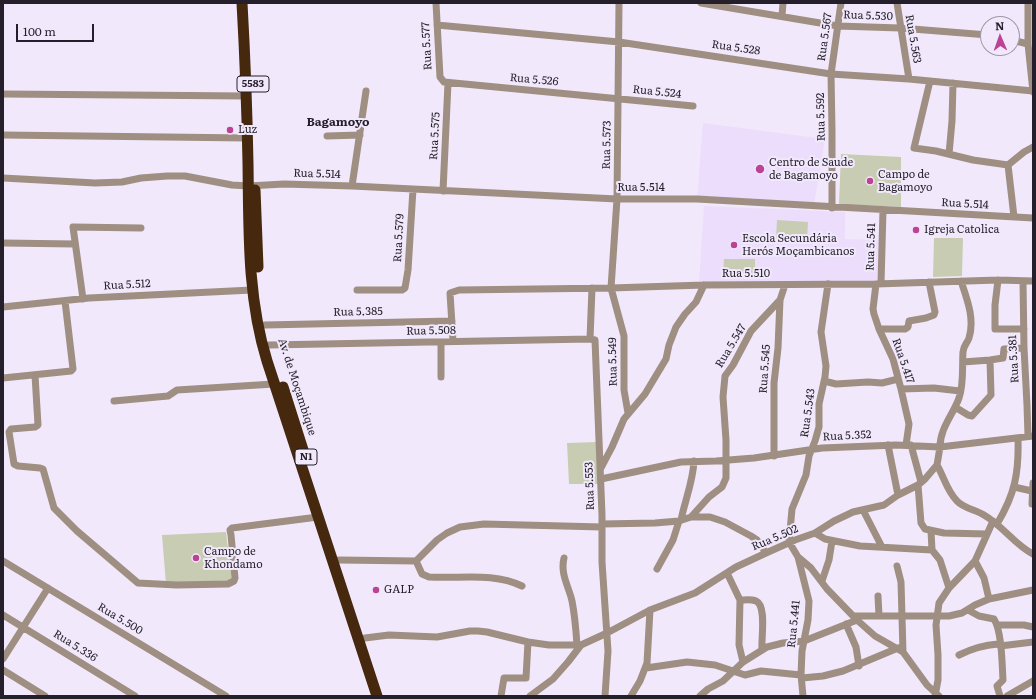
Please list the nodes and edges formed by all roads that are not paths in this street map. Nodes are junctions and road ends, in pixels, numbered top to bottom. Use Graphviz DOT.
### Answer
graph roads {
  1 [pos="242,3"];
  2 [pos="250,3"];
  3 [pos="436,3"];
  4 [pos="619,3"];
  5 [pos="701,3"];
  6 [pos="783,3"];
  7 [pos="841,3"];
  8 [pos="897,3"];
  9 [pos="1028,3"];
  10 [pos="782,16"];
  11 [pos="437,25"];
  12 [pos="838,26"];
  13 [pos="900,28"];
  14 [pos="980,33"];
  15 [pos="619,42"];
  16 [pos="1020,43"];
  17 [pos="1030,46"];
  18 [pos="831,74"];
  19 [pos="909,79"];
  20 [pos="930,81"];
  21 [pos="448,83"];
  22 [pos="953,83"];
  23 [pos="366,91"];
  24 [pos="1033,91"];
  25 [pos="3,94"];
  26 [pos="246,96"];
  27 [pos="618,99"];
  28 [pos="693,106"];
  29 [pos="3,135"];
  30 [pos="360,135"];
  31 [pos="327,136"];
  32 [pos="247,138"];
  33 [pos="1033,147"];
  34 [pos="949,154"];
  35 [pos="1008,165"];
  36 [pos="3,178"];
  37 [pos="252,186"];
  38 [pos="352,186"];
  39 [pos="413,189"];
  40 [pos="443,191"];
  41 [pos="617,199"];
  42 [pos="832,208"];
  43 [pos="884,210"];
  44 [pos="251,213"];
  45 [pos="1014,217"];
  46 [pos="1033,218"];
  47 [pos="141,228"];
  48 [pos="3,243"];
  49 [pos="75,244"];
  50 [pos="998,280"];
  51 [pos="961,281"];
  52 [pos="1023,281"];
  53 [pos="1033,281"];
  54 [pos="929,282"];
  55 [pos="828,284"];
  56 [pos="879,284"];
  57 [pos="704,285"];
  58 [pos="785,285"];
  59 [pos="592,288"];
  60 [pos="611,288"];
  61 [pos="252,290"];
  62 [pos="357,290"];
  63 [pos="83,299"];
  64 [pos="65,300"];
  65 [pos="780,300"];
  66 [pos="3,307"];
  67 [pos="452,321"];
  68 [pos="265,325"];
  69 [pos="879,329"];
  70 [pos="1024,329"];
  71 [pos="592,339"];
  72 [pos="441,342"];
  73 [pos="453,342"];
  74 [pos="269,345"];
  75 [pos="1024,348"];
  76 [pos="990,360"];
  77 [pos="963,362"];
  78 [pos="35,374"];
  79 [pos="442,377"];
  80 [pos="3,378"];
  81 [pos="898,379"];
  82 [pos="824,381"];
  83 [pos="274,384"];
  84 [pos="901,389"];
  85 [pos="960,391"];
  86 [pos="114,401"];
  87 [pos="955,407"];
  88 [pos="628,413"];
  89 [pos="1030,436"];
  90 [pos="1018,438"];
  91 [pos="888,445"];
  92 [pos="909,445"];
  93 [pos="940,447"];
  94 [pos="812,450"];
  95 [pos="774,456"];
  96 [pos="729,460"];
  97 [pos="694,461"];
  98 [pos="937,465"];
  99 [pos="601,468"];
  100 [pos="601,479"];
  101 [pos="920,483"];
  102 [pos="1033,483"];
  103 [pos="1014,487"];
  104 [pos="1032,491"];
  105 [pos="898,495"];
  106 [pos="1032,504"];
  107 [pos="863,510"];
  108 [pos="318,517"];
  109 [pos="691,517"];
  110 [pos="680,520"];
  111 [pos="995,523"];
  112 [pos="602,526"];
  113 [pos="931,531"];
  114 [pos="815,533"];
  115 [pos="986,534"];
  116 [pos="832,541"];
  117 [pos="789,542"];
  118 [pos="882,547"];
  119 [pos="932,550"];
  120 [pos="766,553"];
  121 [pos="1033,554"];
  122 [pos="798,557"];
  123 [pos="564,558"];
  124 [pos="339,560"];
  125 [pos="3,561"];
  126 [pos="416,561"];
  127 [pos="975,561"];
  128 [pos="897,566"];
  129 [pos="657,569"];
  130 [pos="727,574"];
  131 [pos="822,581"];
  132 [pos="522,586"];
  133 [pos="48,588"];
  134 [pos="949,588"];
  135 [pos="1033,590"];
  136 [pos="878,596"];
  137 [pos="989,599"];
  138 [pos="740,600"];
  139 [pos="650,610"];
  140 [pos="968,610"];
  141 [pos="3,615"];
  142 [pos="880,616"];
  143 [pos="902,616"];
  144 [pos="936,616"];
  145 [pos="855,618"];
  146 [pos="846,624"];
  147 [pos="997,625"];
  148 [pos="24,627"];
  149 [pos="1033,627"];
  150 [pos="607,633"];
  151 [pos="365,638"];
  152 [pos="804,641"];
  153 [pos="528,642"];
  154 [pos="1033,642"];
  155 [pos="579,645"];
  156 [pos="1000,646"];
  157 [pos="762,649"];
  158 [pos="901,650"];
  159 [pos="959,655"];
  160 [pos="3,660"];
  161 [pos="743,662"];
  162 [pos="859,666"];
  163 [pos="646,668"];
  164 [pos="3,670"];
  165 [pos="732,672"];
  166 [pos="802,676"];
  167 [pos="1033,681"];
  168 [pos="937,695"];
  169 [pos="45,696"];
  170 [pos="135,696"];
  171 [pos="226,696"];
  172 [pos="377,696"];
  173 [pos="383,696"];
  174 [pos="501,696"];
  175 [pos="530,696"];
  176 [pos="605,696"];
  177 [pos="631,696"];
  178 [pos="700,696"];
  179 [pos="803,696"];
  180 [pos="1000,696"];
  181 [pos="1007,696"];
  1 -- 26 [label="highway, Av. de Moçambique / 5583"];
  2 -- 37 [label="highway, Av. de Moçambique / 5583"];
  3 -- 11 [label="street, Rua 5.577"];
  4 -- 15 [label="street, Rua 5.573"];
  5 -- 10 [label="street, Rua 5.530"];
  6 -- 10 [label="street"];
  7 -- 12 [label="street, Rua 5.567"];
  8 -- 13 [label="street, Rua 5.563"];
  9 -- 17 [label="street"];
  10 -- 12 [label="street, Rua 5.530"];
  11 -- 15 [label="street, Rua 5.528"];
  11 -- 21 [label="street, Rua 5.577"];
  12 -- 13 [label="street, Rua 5.530"];
  12 -- 18 [label="street, Rua 5.567"];
  13 -- 14 [label="street, Rua 5.530"];
  13 -- 19 [label="street, Rua 5.563"];
  15 -- 18 [label="street, Rua 5.528"];
  15 -- 27 [label="street, Rua 5.573"];
  16 -- 17 [label="street"];
  17 -- 24 [label="street"];
  18 -- 19 [label="street, Rua 5.528"];
  18 -- 42 [label="street, Rua 5.592"];
  19 -- 20 [label="street, Rua 5.528"];
  20 -- 22 [label="street, Rua 5.528"];
  20 -- 34 [label="street"];
  21 -- 27 [label="street, Rua 5.526"];
  21 -- 40 [label="street, Rua 5.575"];
  22 -- 24 [label="street, Rua 5.528"];
  22 -- 34 [label="street"];
  23 -- 30 [label="street"];
  25 -- 26 [label="street"];
  26 -- 32 [label="highway, Av. de Moçambique / 5583"];
  27 -- 28 [label="street, Rua 5.524"];
  27 -- 41 [label="street, Rua 5.573"];
  29 -- 32 [label="street"];
  30 -- 31 [label="street"];
  30 -- 38 [label="street"];
  32 -- 37 [label="highway, Av. de Moçambique / 5583"];
  33 -- 35 [label="street"];
  34 -- 35 [label="street"];
  35 -- 45 [label="street"];
  36 -- 37 [label="street, Rua 5.514"];
  37 -- 38 [label="street, Rua 5.514"];
  37 -- 44 [label="highway, Av. de Moçambique / 5583"];
  38 -- 39 [label="street, Rua 5.514"];
  39 -- 40 [label="street, Rua 5.514"];
  39 -- 62 [label="street, Rua 5.579"];
  40 -- 41 [label="street, Rua 5.514"];
  41 -- 42 [label="street, Rua 5.514"];
  41 -- 60 [label="street, Rua 5.573"];
  42 -- 43 [label="street, Rua 5.514"];
  43 -- 45 [label="street, Rua 5.514"];
  43 -- 56 [label="street, Rua 5.541"];
  44 -- 61 [label="highway, Av. de Moçambique / N1"];
  44 -- 68 [label="highway, Av. de Moçambique / N1"];
  45 -- 46 [label="street, Rua 5.514"];
  47 -- 49 [label="street"];
  48 -- 49 [label="street"];
  49 -- 63 [label="street"];
  50 -- 51 [label="street, Rua 5.510"];
  50 -- 52 [label="street, Rua 5.510"];
  50 -- 70 [label="street"];
  51 -- 54 [label="street, Rua 5.510"];
  51 -- 77 [label="street"];
  52 -- 53 [label="street, Rua 5.510"];
  52 -- 70 [label="street, Rua 5.381"];
  54 -- 56 [label="street, Rua 5.510"];
  54 -- 69 [label="street"];
  55 -- 56 [label="street, Rua 5.510"];
  55 -- 58 [label="street, Rua 5.510"];
  55 -- 82 [label="street, Rua 5.543"];
  56 -- 69 [label="street, Rua 5.417"];
  57 -- 58 [label="street, Rua 5.510"];
  57 -- 60 [label="street, Rua 5.510"];
  57 -- 88 [label="street"];
  58 -- 65 [label="street, Rua 5.545"];
  59 -- 60 [label="street, Rua 5.510"];
  59 -- 67 [label="street, Rua 5.510"];
  59 -- 71 [label="street, Rua 5.553"];
  60 -- 88 [label="street, Rua 5.549"];
  61 -- 63 [label="street, Rua 5.512"];
  61 -- 83 [label="highway, Av. de Moçambique / N1"];
  63 -- 64 [label="street, Rua 5.512"];
  64 -- 66 [label="street, Rua 5.512"];
  64 -- 78 [label="street"];
  65 -- 95 [label="street, Rua 5.545"];
  65 -- 96 [label="street, Rua 5.547"];
  67 -- 68 [label="street, Rua 5.385"];
  67 -- 73 [label="street"];
  68 -- 74 [label="highway, Av. de Moçambique / N1"];
  69 -- 81 [label="street, Rua 5.417"];
  70 -- 75 [label="street, Rua 5.381"];
  71 -- 73 [label="street, Rua 5.508"];
  71 -- 99 [label="street, Rua 5.553"];
  72 -- 73 [label="street, Rua 5.508"];
  72 -- 74 [label="street, Rua 5.508"];
  72 -- 79 [label="street"];
  74 -- 124 [label="highway, Av. de Moçambique / N1"];
  75 -- 76 [label="street"];
  75 -- 89 [label="street, Rua 5.381"];
  76 -- 77 [label="street"];
  76 -- 87 [label="street"];
  77 -- 85 [label="street"];
  78 -- 80 [label="street"];
  78 -- 108 [label="street"];
  81 -- 82 [label="street"];
  81 -- 84 [label="street, Rua 5.417"];
  82 -- 94 [label="street, Rua 5.543"];
  83 -- 86 [label="street"];
  83 -- 108 [label="highway, Av. de Moçambique / N1"];
  84 -- 85 [label="street"];
  84 -- 92 [label="street, Rua 5.417"];
  85 -- 87 [label="street"];
  87 -- 93 [label="street"];
  88 -- 99 [label="street"];
  89 -- 90 [label="street"];
  90 -- 93 [label="street"];
  90 -- 103 [label="street"];
  91 -- 92 [label="street, Rua 5.352"];
  91 -- 94 [label="street, Rua 5.352"];
  91 -- 105 [label="street"];
  92 -- 93 [label="street, Rua 5.352"];
  92 -- 101 [label="street"];
  93 -- 98 [label="street"];
  94 -- 95 [label="street, Rua 5.352"];
  94 -- 117 [label="street, Rua 5.543"];
  95 -- 96 [label="street, Rua 5.352"];
  96 -- 97 [label="street, Rua 5.352"];
  96 -- 109 [label="street, Rua 5.547"];
  97 -- 100 [label="street, Rua 5.352"];
  97 -- 110 [label="street"];
  98 -- 101 [label="street, Rua 5.502"];
  98 -- 111 [label="street"];
  99 -- 100 [label="street, Rua 5.553"];
  100 -- 112 [label="street, Rua 5.553"];
  101 -- 105 [label="street, Rua 5.502"];
  101 -- 113 [label="street"];
  102 -- 104 [label="street"];
  103 -- 104 [label="street"];
  103 -- 111 [label="street"];
  104 -- 106 [label="street"];
  105 -- 107 [label="street, Rua 5.502"];
  107 -- 114 [label="street, Rua 5.502"];
  107 -- 118 [label="street"];
  108 -- 172 [label="highway, Av. de Moçambique / N1"];
  109 -- 110 [label="street"];
  109 -- 120 [label="street"];
  110 -- 112 [label="street"];
  110 -- 129 [label="street"];
  111 -- 115 [label="street"];
  111 -- 121 [label="street"];
  112 -- 126 [label="street"];
  112 -- 150 [label="street, Rua 5.553"];
  113 -- 115 [label="street"];
  113 -- 119 [label="street"];
  114 -- 116 [label="street"];
  114 -- 117 [label="street, Rua 5.502"];
  115 -- 127 [label="street"];
  116 -- 118 [label="street"];
  116 -- 131 [label="street"];
  117 -- 120 [label="street, Rua 5.502"];
  117 -- 122 [label="street"];
  118 -- 119 [label="street"];
  119 -- 134 [label="street"];
  120 -- 130 [label="street, Rua 5.502"];
  122 -- 131 [label="street"];
  122 -- 152 [label="street, Rua 5.441"];
  123 -- 155 [label="street"];
  124 -- 126 [label="street"];
  124 -- 151 [label="highway, Av. de Moçambique / N1"];
  125 -- 133 [label="street, Rua 5.500"];
  126 -- 132 [label="street"];
  127 -- 134 [label="street"];
  127 -- 137 [label="street"];
  128 -- 143 [label="street"];
  130 -- 138 [label="street"];
  130 -- 139 [label="street, Rua 5.502"];
  131 -- 145 [label="street"];
  133 -- 148 [label="street"];
  133 -- 171 [label="street, Rua 5.500"];
  134 -- 144 [label="street"];
  135 -- 137 [label="street"];
  136 -- 142 [label="street"];
  137 -- 140 [label="street"];
  138 -- 157 [label="street"];
  138 -- 161 [label="street"];
  139 -- 150 [label="street, Rua 5.502"];
  139 -- 163 [label="street"];
  140 -- 144 [label="street"];
  140 -- 147 [label="street"];
  141 -- 148 [label="street, Rua 5.336"];
  142 -- 143 [label="street"];
  142 -- 145 [label="street"];
  143 -- 144 [label="street"];
  143 -- 158 [label="street"];
  144 -- 168 [label="street"];
  145 -- 146 [label="street"];
  145 -- 158 [label="street"];
  146 -- 152 [label="street"];
  146 -- 162 [label="street"];
  147 -- 149 [label="street"];
  147 -- 156 [label="street"];
  148 -- 160 [label="street"];
  148 -- 170 [label="street, Rua 5.336"];
  150 -- 155 [label="street, Rua 5.502"];
  150 -- 176 [label="street, Rua 5.553"];
  151 -- 153 [label="street"];
  151 -- 173 [label="highway, Av. de Moçambique / N1"];
  152 -- 157 [label="street"];
  152 -- 166 [label="street, Rua 5.441"];
  153 -- 155 [label="street"];
  153 -- 174 [label="street"];
  154 -- 156 [label="street"];
  155 -- 175 [label="street, Rua 5.502"];
  156 -- 159 [label="street"];
  156 -- 180 [label="street"];
  157 -- 161 [label="street"];
  158 -- 162 [label="street"];
  158 -- 168 [label="street"];
  161 -- 165 [label="street"];
  162 -- 166 [label="street"];
  163 -- 165 [label="street"];
  163 -- 177 [label="street"];
  164 -- 169 [label="street"];
  165 -- 166 [label="street"];
  165 -- 178 [label="street"];
  166 -- 179 [label="street, Rua 5.441"];
  167 -- 181 [label="street"];
}
